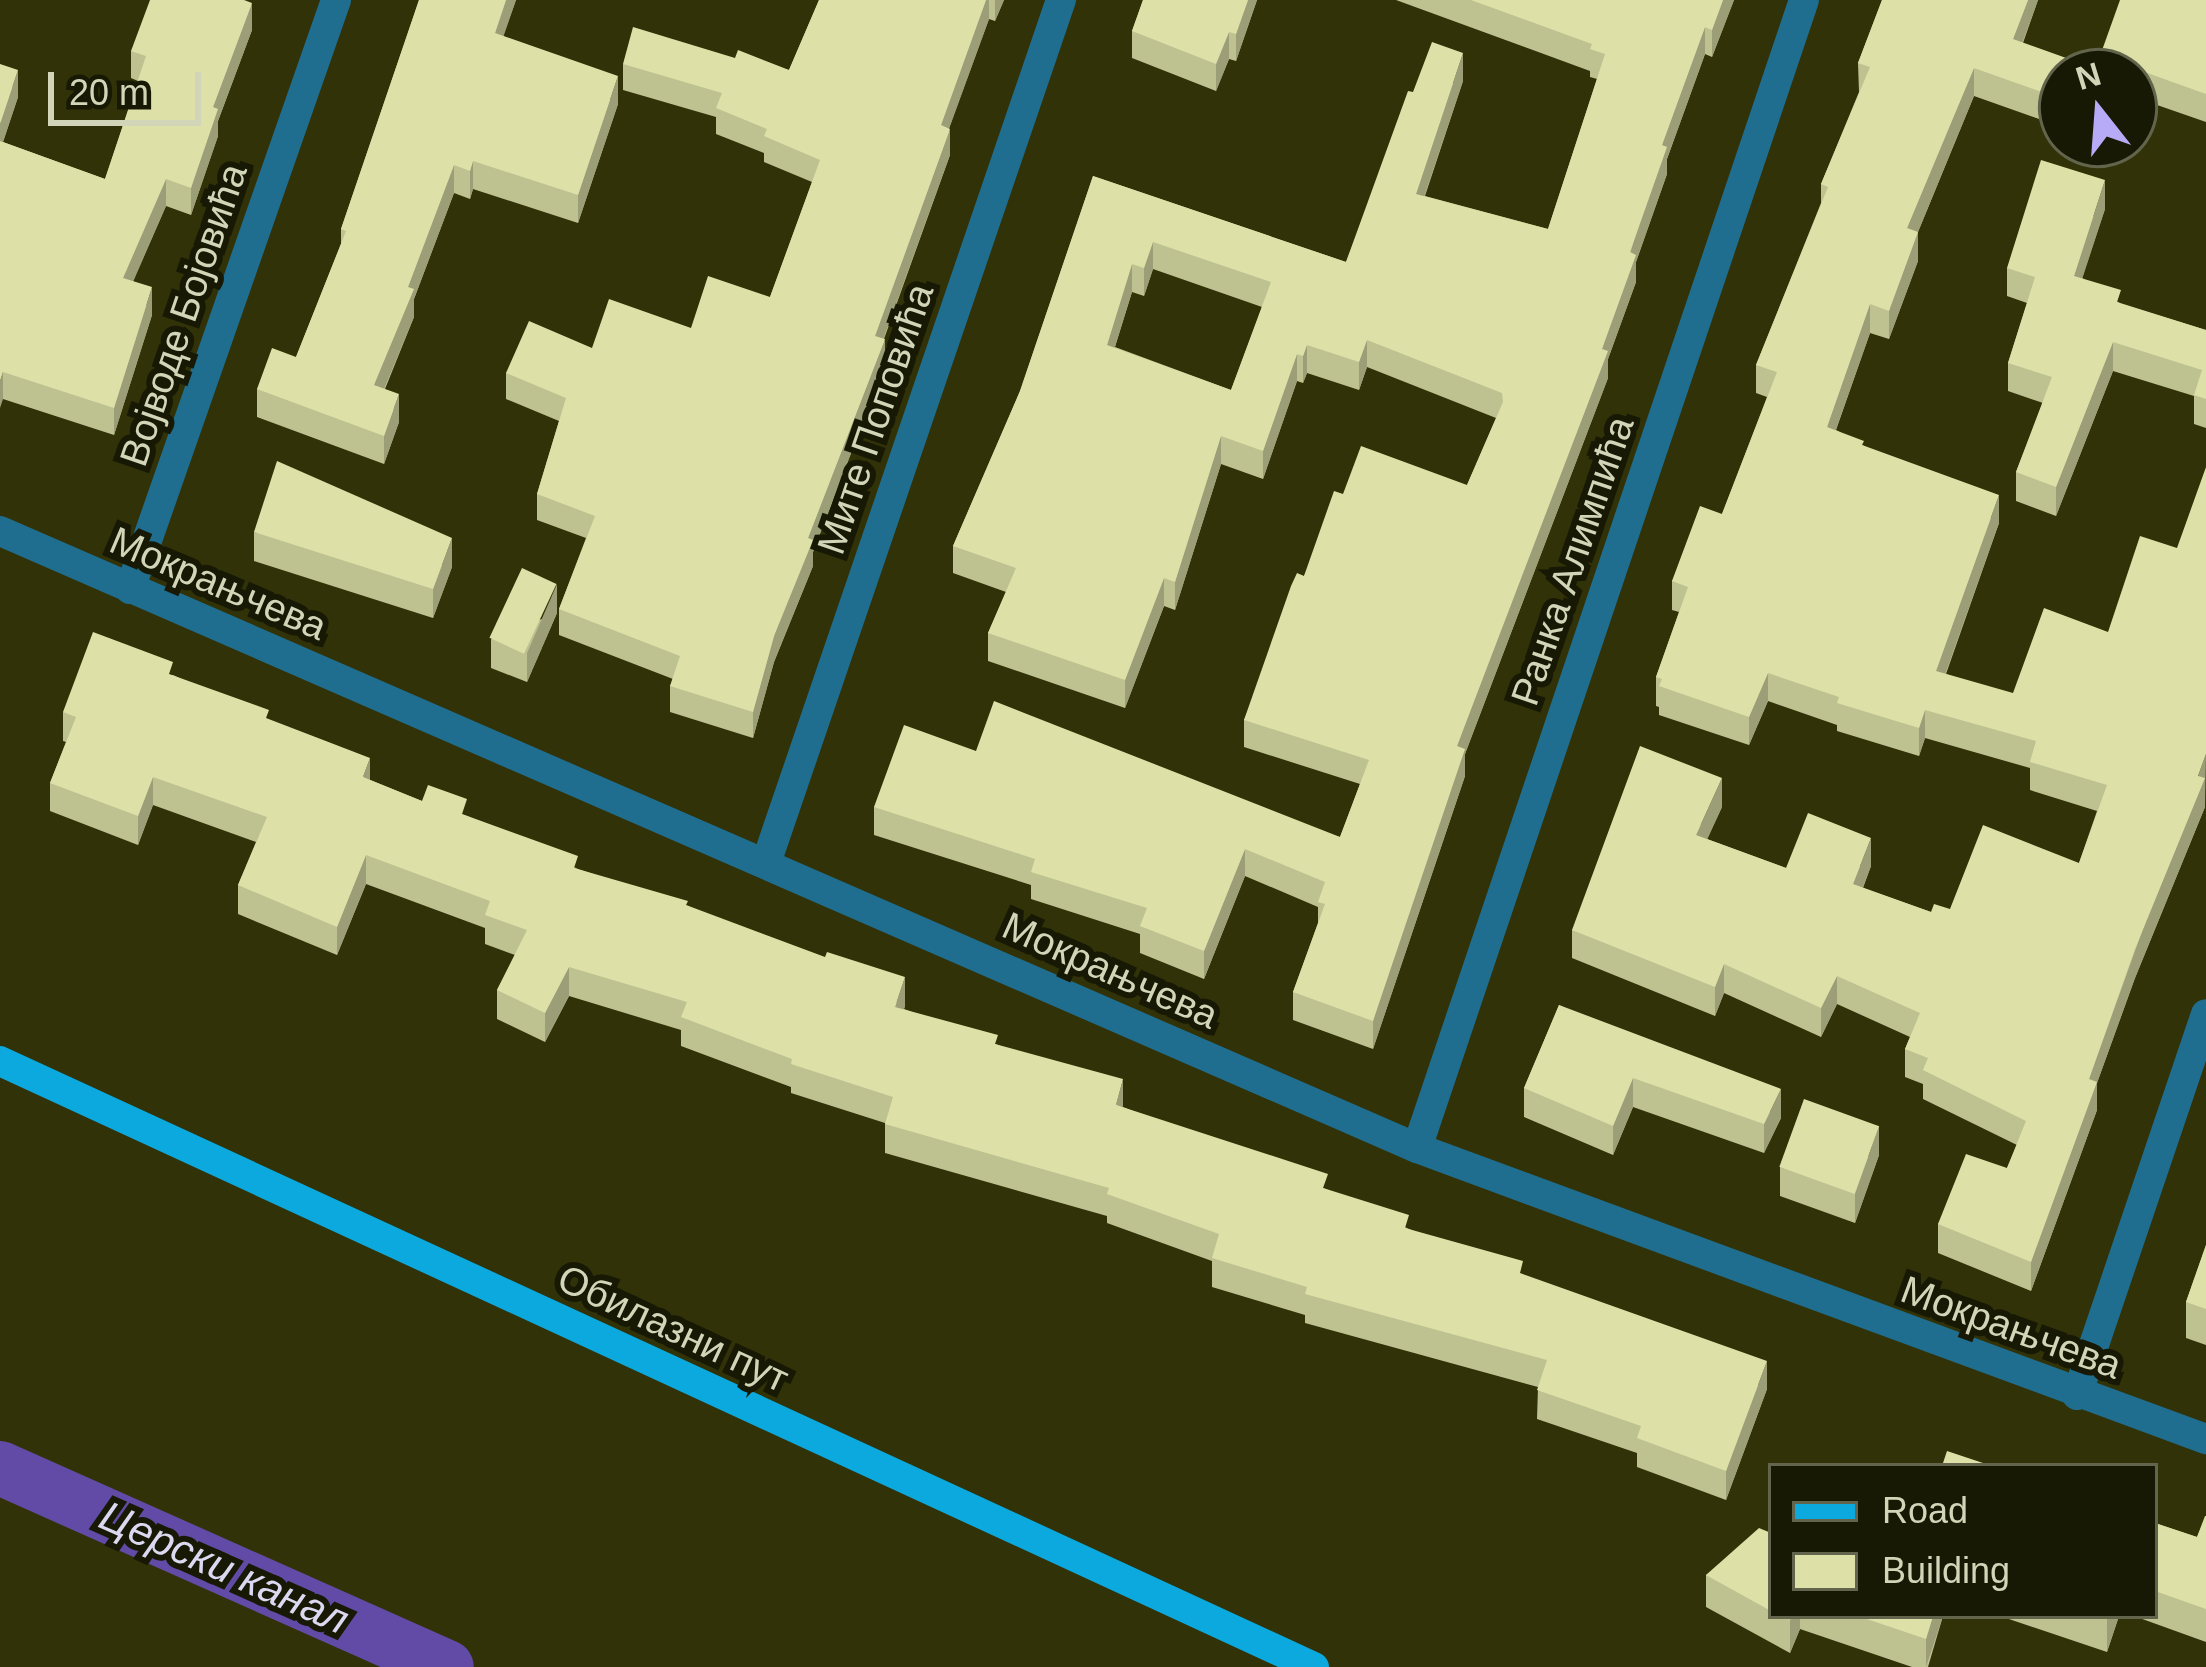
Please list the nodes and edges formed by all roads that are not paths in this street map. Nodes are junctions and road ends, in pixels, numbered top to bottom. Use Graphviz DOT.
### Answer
graph roads {
  1 [pos="336,0"];
  2 [pos="1061,0"];
  3 [pos="1804,0"];
  4 [pos="0,531"];
  5 [pos="130,589"];
  6 [pos="766,862"];
  7 [pos="2206,1014"];
  8 [pos="0,1061"];
  9 [pos="1417,1148"];
  10 [pos="2077,1395"];
  11 [pos="2206,1439"];
  12 [pos="1314,1667"];
  1 -- 5 [label="street, Војводе Бојовића"];
  2 -- 6 [label="street, Мите Поповића"];
  3 -- 9 [label="street, Ранка Алимпића"];
  4 -- 5 [label="street, Мокрањчева"];
  5 -- 6 [label="street, Мокрањчева"];
  6 -- 9 [label="street, Мокрањчева"];
  7 -- 10 [label="street"];
  8 -- 12 [label="main road, Обилазни пут"];
  9 -- 10 [label="street, Мокрањчева"];
  10 -- 11 [label="street, Мокрањчева"];
}
